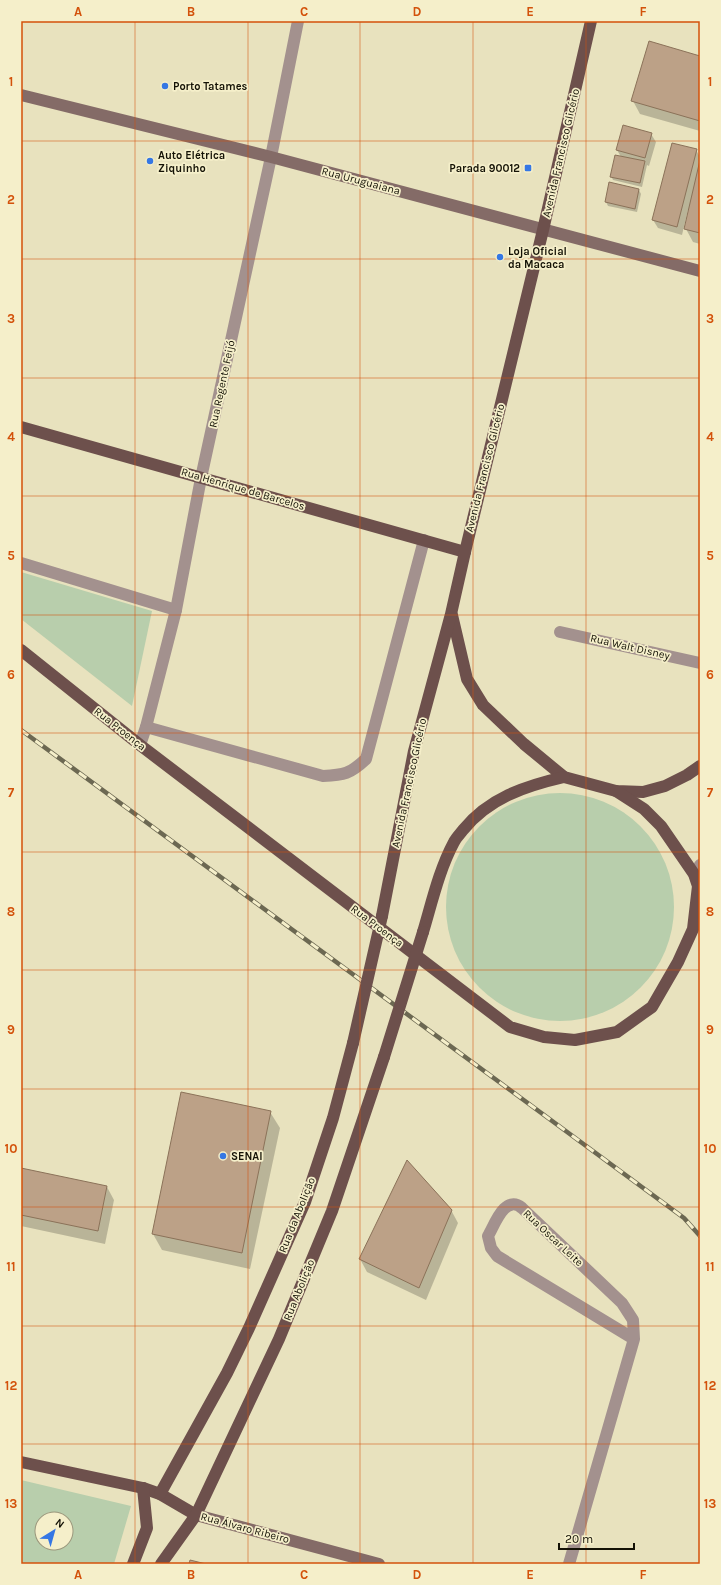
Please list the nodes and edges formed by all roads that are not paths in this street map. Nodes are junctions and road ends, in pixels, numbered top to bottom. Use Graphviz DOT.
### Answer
graph roads {
  1 [pos="298,21"];
  2 [pos="591,21"];
  3 [pos="21,95"];
  4 [pos="271,157"];
  5 [pos="543,230"];
  6 [pos="700,271"];
  7 [pos="21,427"];
  8 [pos="201,478"];
  9 [pos="424,540"];
  10 [pos="465,552"];
  11 [pos="21,563"];
  12 [pos="176,610"];
  13 [pos="451,614"];
  14 [pos="560,632"];
  15 [pos="21,650"];
  16 [pos="700,663"];
  17 [pos="146,727"];
  18 [pos="140,745"];
  19 [pos="700,766"];
  20 [pos="564,777"];
  21 [pos="616,791"];
  22 [pos="697,869"];
  23 [pos="699,887"];
  24 [pos="382,916"];
  25 [pos="634,1339"];
  26 [pos="21,1462"];
  27 [pos="143,1488"];
  28 [pos="160,1494"];
  29 [pos="196,1515"];
  30 [pos="133,1564"];
  31 [pos="160,1564"];
  32 [pos="379,1564"];
  33 [pos="569,1564"];
  1 -- 4 [label="street, Rua Regente Feijó"];
  2 -- 5 [label="main road, Avenida Francisco Glicério"];
  3 -- 4 [label="main road, Rua Uruguaiana"];
  4 -- 5 [label="main road, Rua Uruguaiana"];
  4 -- 8 [label="street, Rua Regente Feijó"];
  5 -- 6 [label="main road, Rua Uruguaiana"];
  5 -- 10 [label="main road, Avenida Francisco Glicério"];
  7 -- 8 [label="main road, Rua Henrique de Barcelos"];
  8 -- 9 [label="main road, Rua Henrique de Barcelos"];
  8 -- 12 [label="street, Rua Regente Feijó"];
  9 -- 10 [label="main road, Rua Henrique de Barcelos"];
  9 -- 17 [label="street, Rua Proença"];
  10 -- 13 [label="main road, Avenida Francisco Glicério"];
  11 -- 12 [label="street"];
  12 -- 17 [label="street, Rua Regente Feijó"];
  13 -- 20 [label="main road"];
  13 -- 24 [label="main road, Avenida Francisco Glicério"];
  14 -- 16 [label="street, Rua Walt Disney"];
  15 -- 18 [label="main road, Rua Proença"];
  17 -- 18 [label="street, Rua Regente Feijó"];
  18 -- 23 [label="main road, Rua Proença"];
  19 -- 21 [label="main road"];
  20 -- 21 [label="main road"];
  20 -- 29 [label="main road, Rua Abolição, bridge"];
  21 -- 22 [label="main road, Rua Proença"];
  22 -- 23 [label="main road, Rua Proença"];
  24 -- 28 [label="main road, Rua da Abolição, bridge"];
  25 -- 25 [label="street, Rua Oscar Leite"];
  25 -- 33 [label="street, Rua Oscar Leite"];
  26 -- 27 [label="main road, Rua Álvaro Ribeiro"];
  27 -- 28 [label="main road, Rua Álvaro Ribeiro"];
  27 -- 30 [label="main road"];
  28 -- 29 [label="main road, Rua Álvaro Ribeiro"];
  29 -- 31 [label="main road"];
  29 -- 32 [label="main road, Rua Álvaro Ribeiro"];
}
